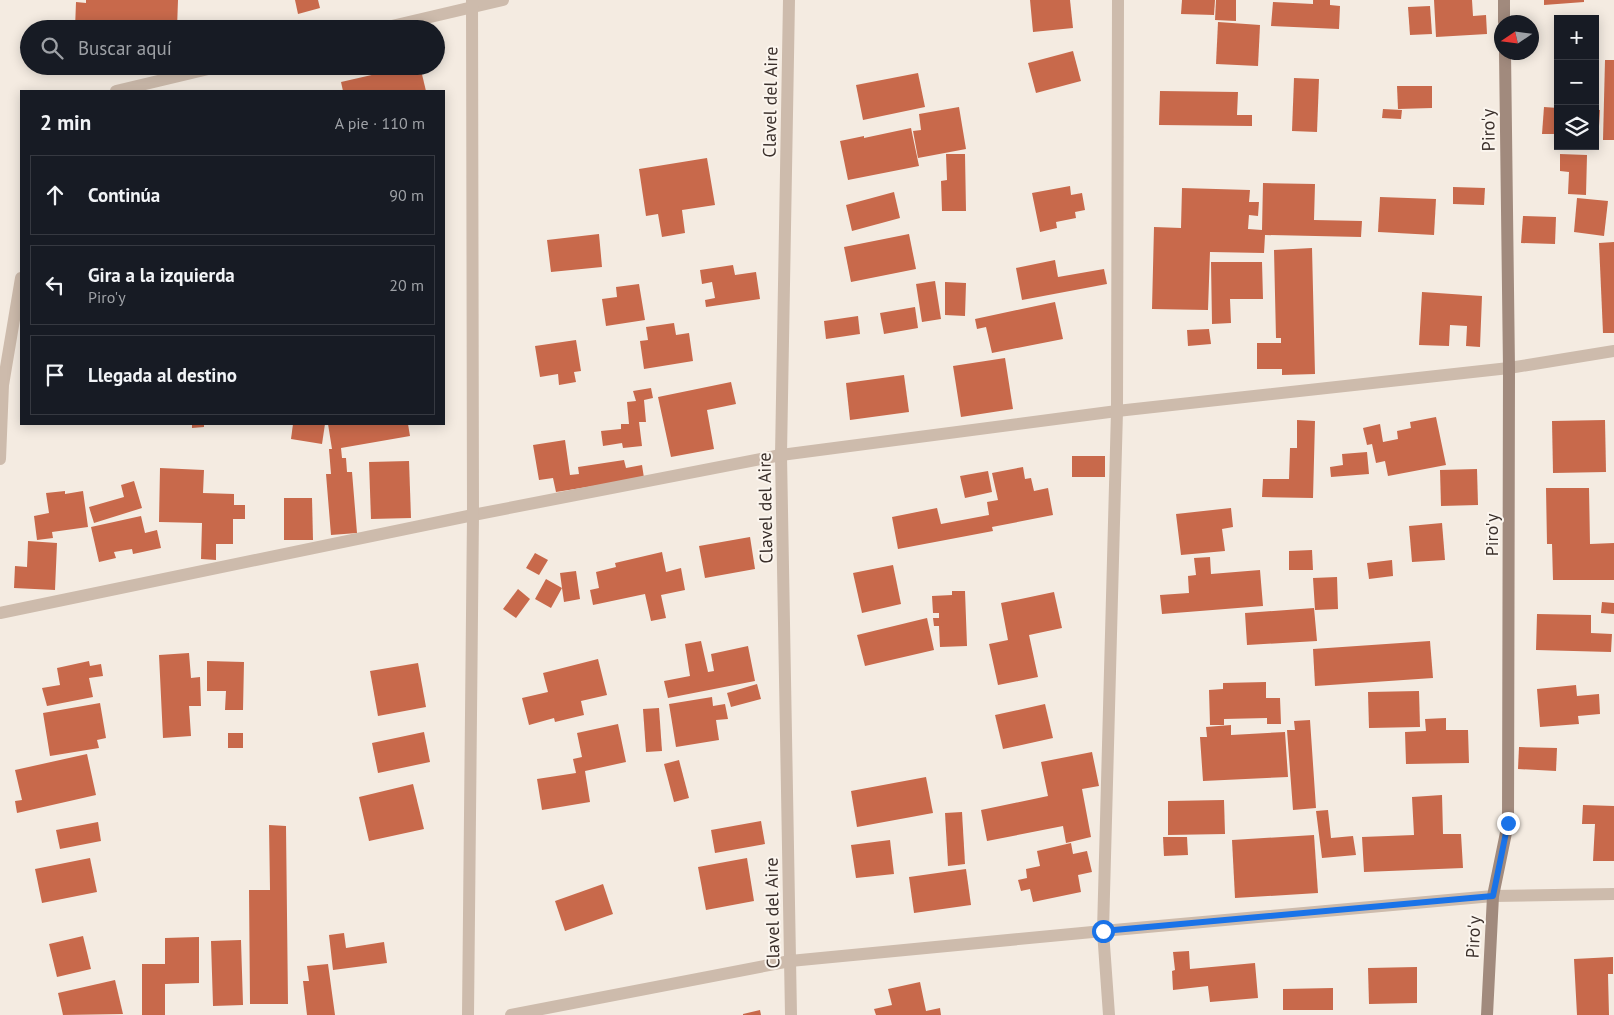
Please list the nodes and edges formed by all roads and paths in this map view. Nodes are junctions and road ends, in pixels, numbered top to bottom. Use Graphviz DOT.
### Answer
graph roads {
  1 [pos="503,0"];
  2 [pos="789,0"];
  3 [pos="1118,0"];
  4 [pos="1504,0"];
  5 [pos="472,3"];
  6 [pos="1504,15"];
  7 [pos="411,20"];
  8 [pos="1505,60"];
  9 [pos="183,75"];
  10 [pos="120,90"];
  11 [pos="20,284"];
  12 [pos="1614,351"];
  13 [pos="1509,368"];
  14 [pos="1,410"];
  15 [pos="1117,411"];
  16 [pos="781,455"];
  17 [pos="0,459"];
  18 [pos="473,515"];
  19 [pos="0,613"];
  20 [pos="1614,894"];
  21 [pos="1493,896"];
  22 [pos="1103,931"];
  23 [pos="790,961"];
  24 [pos="468,1015"];
  25 [pos="511,1015"];
  26 [pos="791,1015"];
  27 [pos="1109,1015"];
  28 [pos="1487,1015"];
  1 -- 5 [label="street"];
  2 -- 16 [label="street, Clavel del Aire"];
  3 -- 15 [label="street"];
  4 -- 6 [label="main road"];
  5 -- 7 [label="street"];
  5 -- 18 [label="street"];
  8 -- 13 [label="main road, Piro'y"];
  9 -- 10 [label="street"];
  11 -- 14 [label="street"];
  12 -- 13 [label="street"];
  13 -- 15 [label="street"];
  13 -- 21 [label="main road, Piro'y"];
  14 -- 17 [label="street"];
  15 -- 16 [label="street"];
  15 -- 22 [label="street"];
  16 -- 18 [label="street"];
  16 -- 23 [label="street, Clavel del Aire"];
  18 -- 19 [label="street"];
  18 -- 24 [label="street"];
  20 -- 21 [label="street"];
  21 -- 22 [label="street"];
  21 -- 28 [label="main road, Piro'y"];
  22 -- 23 [label="street"];
  22 -- 27 [label="street"];
  23 -- 25 [label="street"];
  23 -- 26 [label="street, Clavel del Aire"];
}
